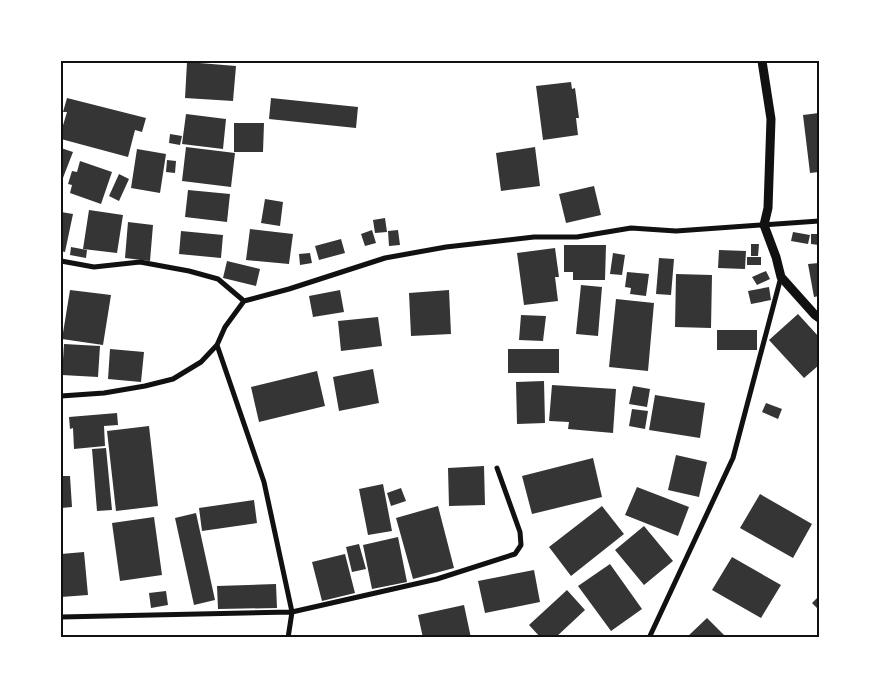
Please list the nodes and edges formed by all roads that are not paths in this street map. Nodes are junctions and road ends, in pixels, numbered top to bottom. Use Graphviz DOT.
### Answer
graph roads {
  1 [pos="762,61"];
  2 [pos="819,221"];
  3 [pos="764,225"];
  4 [pos="61,260"];
  5 [pos="781,277"];
  6 [pos="244,301"];
  7 [pos="819,318"];
  8 [pos="217,345"];
  9 [pos="61,396"];
  10 [pos="497,468"];
  11 [pos="292,612"];
  12 [pos="61,617"];
  13 [pos="288,638"];
  14 [pos="649,638"];
  1 -- 3 [label="street"];
  2 -- 3 [label="street"];
  3 -- 5 [label="street"];
  3 -- 6 [label="street"];
  4 -- 6 [label="street"];
  5 -- 7 [label="street"];
  5 -- 14 [label="street"];
  6 -- 8 [label="street"];
  8 -- 9 [label="street"];
  8 -- 11 [label="street"];
  10 -- 11 [label="street"];
  11 -- 12 [label="street"];
  11 -- 13 [label="street"];
}
